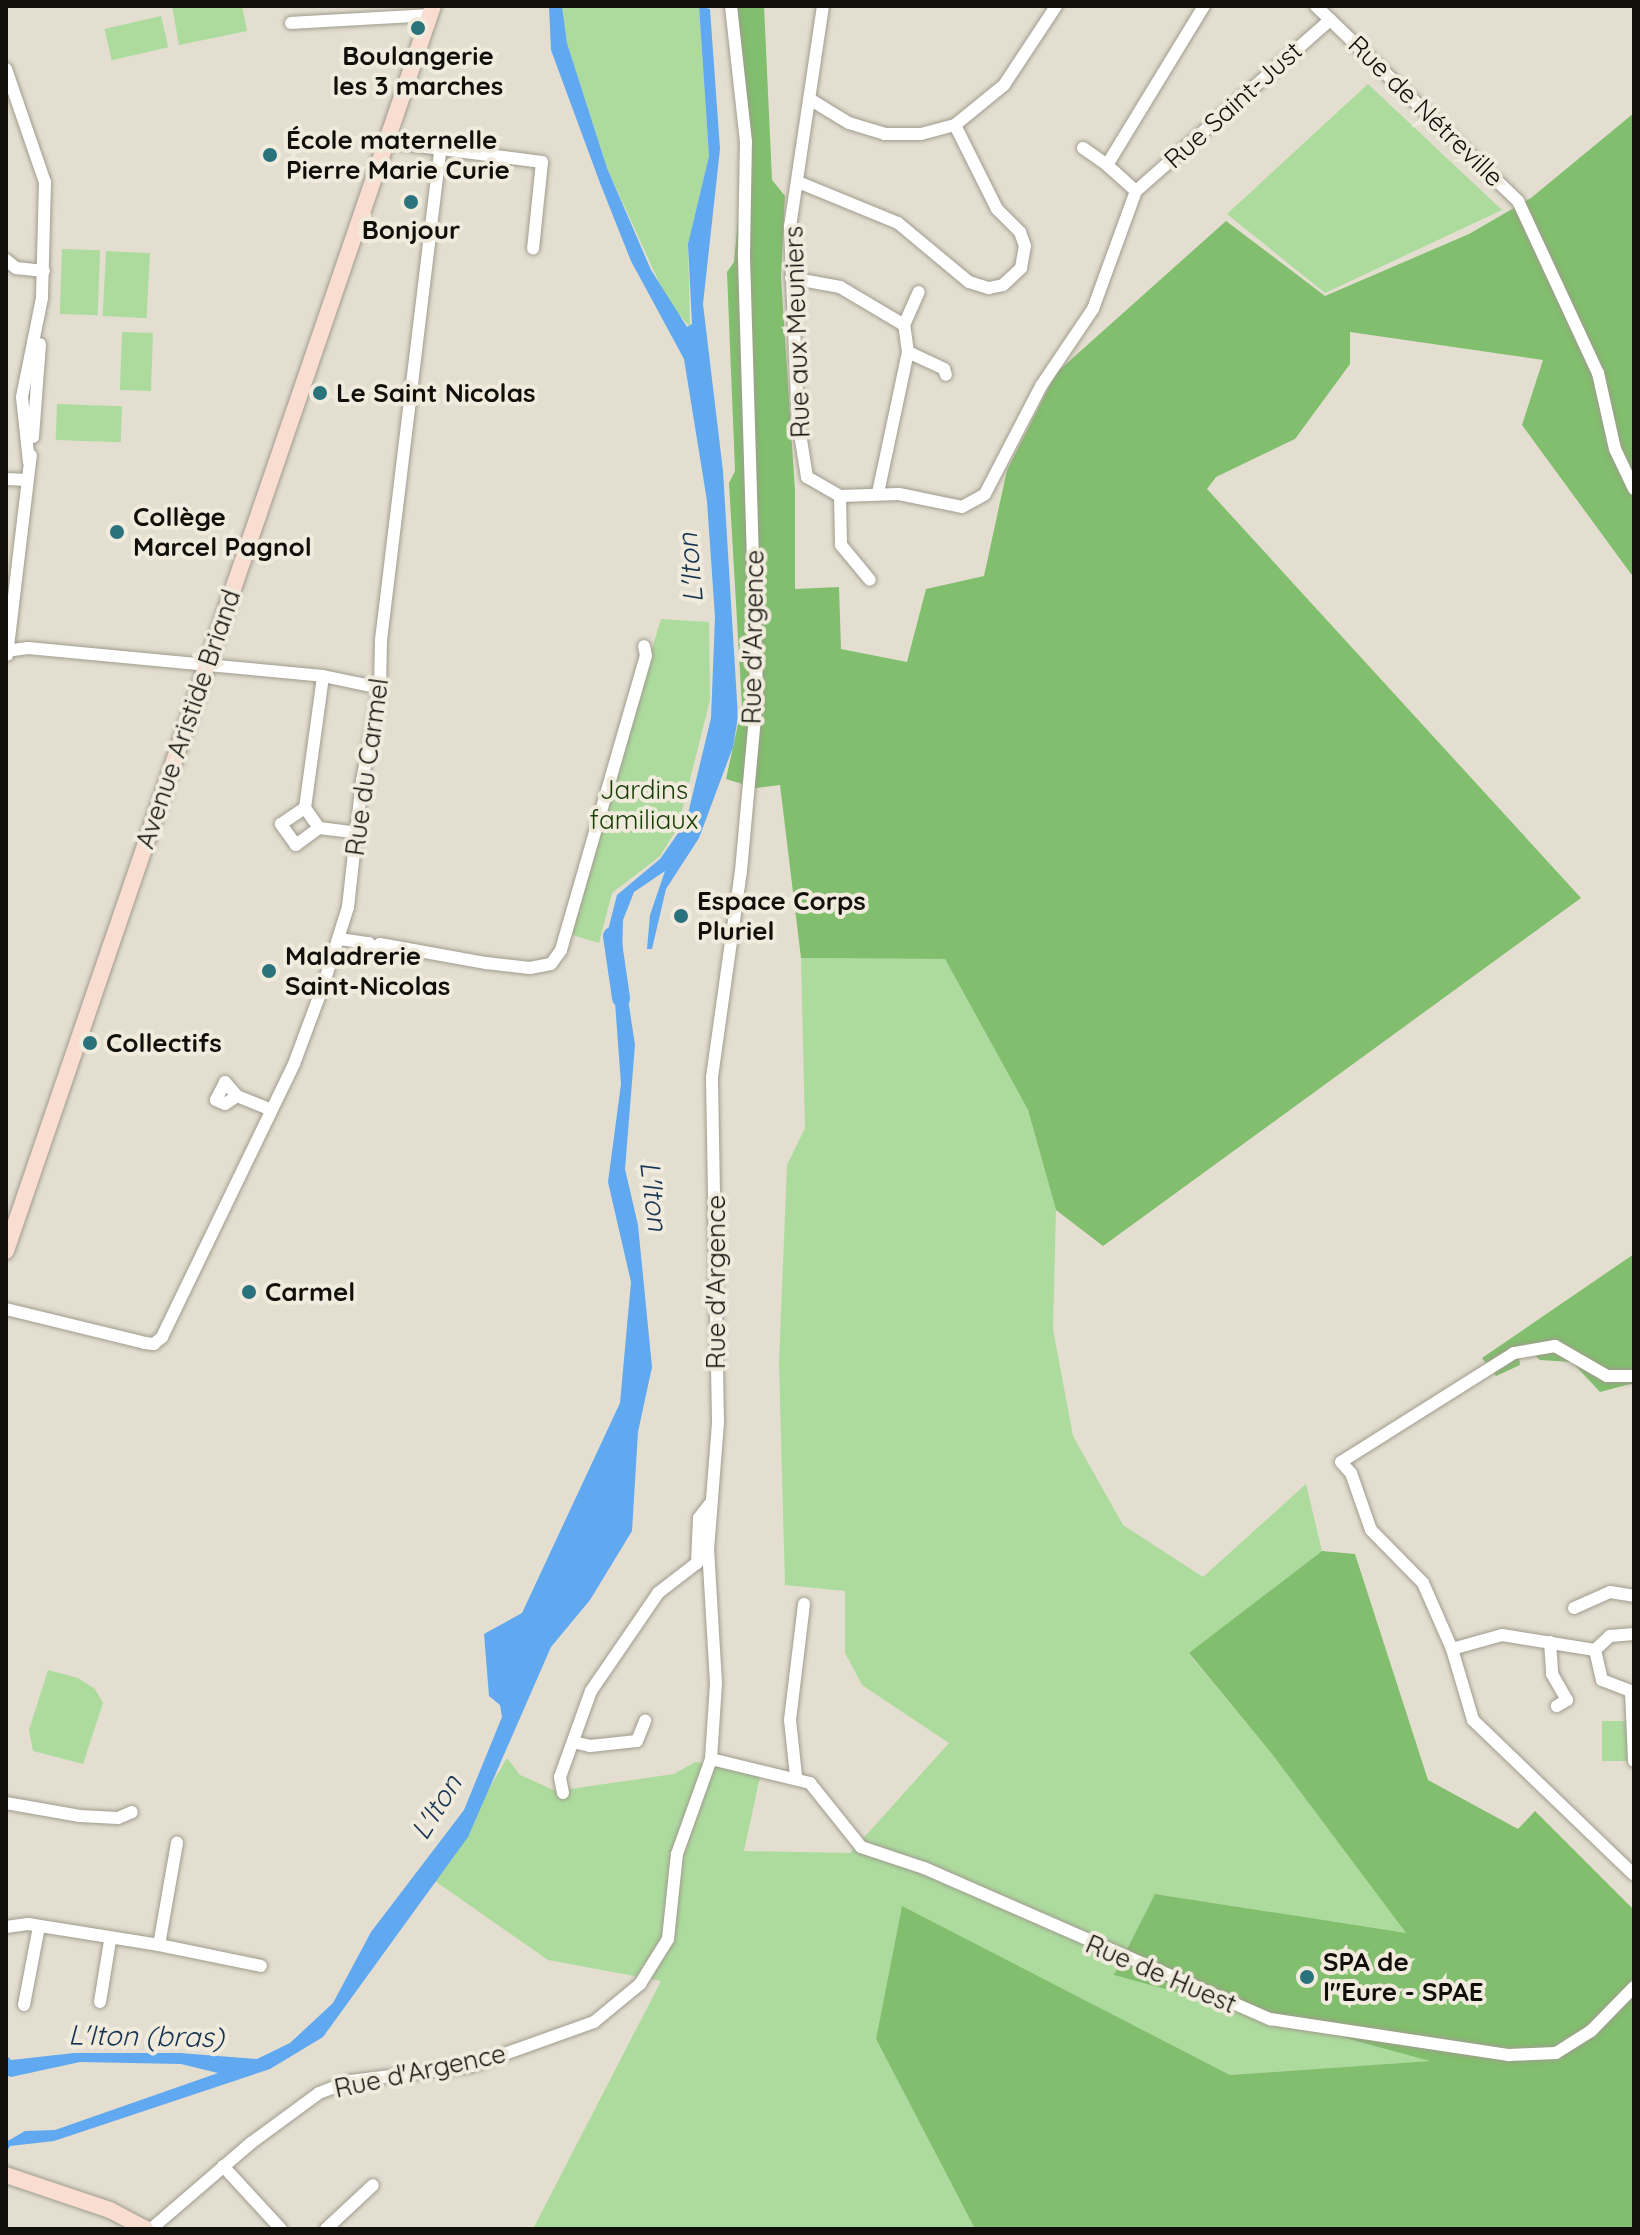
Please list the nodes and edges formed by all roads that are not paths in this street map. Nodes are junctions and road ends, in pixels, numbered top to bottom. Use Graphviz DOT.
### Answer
graph roads {
  1 [pos="731,6"];
  2 [pos="823,6"];
  3 [pos="1056,6"];
  4 [pos="1204,6"];
  5 [pos="1316,6"];
  6 [pos="432,10"];
  7 [pos="1330,20"];
  8 [pos="291,23"];
  9 [pos="6,69"];
  10 [pos="811,100"];
  11 [pos="955,125"];
  12 [pos="388,142"];
  13 [pos="1083,148"];
  14 [pos="440,151"];
  15 [pos="1107,165"];
  16 [pos="798,182"];
  17 [pos="1136,191"];
  18 [pos="533,249"];
  19 [pos="6,260"];
  20 [pos="44,271"];
  21 [pos="791,278"];
  22 [pos="919,292"];
  23 [pos="904,325"];
  24 [pos="908,352"];
  25 [pos="946,375"];
  26 [pos="6,479"];
  27 [pos="27,480"];
  28 [pos="1634,489"];
  29 [pos="878,493"];
  30 [pos="840,496"];
  31 [pos="870,580"];
  32 [pos="644,646"];
  33 [pos="6,653"];
  34 [pos="206,667"];
  35 [pos="323,676"];
  36 [pos="380,688"];
  37 [pos="305,808"];
  38 [pos="319,828"];
  39 [pos="357,833"];
  40 [pos="339,939"];
  41 [pos="237,1096"];
  42 [pos="271,1110"];
  43 [pos="6,1251"];
  44 [pos="6,1309"];
  45 [pos="1634,1376"];
  46 [pos="710,1504"];
  47 [pos="1634,1596"];
  48 [pos="804,1604"];
  49 [pos="1574,1608"];
  50 [pos="1634,1634"];
  51 [pos="1550,1642"];
  52 [pos="1452,1649"];
  53 [pos="1595,1650"];
  54 [pos="1557,1706"];
  55 [pos="645,1721"];
  56 [pos="573,1742"];
  57 [pos="711,1759"];
  58 [pos="1634,1761"];
  59 [pos="796,1776"];
  60 [pos="563,1793"];
  61 [pos="6,1803"];
  62 [pos="132,1812"];
  63 [pos="177,1843"];
  64 [pos="1634,1875"];
  65 [pos="39,1926"];
  66 [pos="6,1927"];
  67 [pos="110,1941"];
  68 [pos="159,1945"];
  69 [pos="261,1966"];
  70 [pos="1634,1987"];
  71 [pos="100,2002"];
  72 [pos="24,2005"];
  73 [pos="223,2166"];
  74 [pos="6,2175"];
  75 [pos="373,2185"];
  76 [pos="148,2229"];
  77 [pos="281,2229"];
  78 [pos="326,2229"];
  1 -- 46 [label="street, Rue d'Argence"];
  2 -- 10 [label="street, Rue aux Meuniers"];
  3 -- 11 [label="street"];
  4 -- 15 [label="street"];
  5 -- 7 [label="street, Rue de Nétreville"];
  6 -- 8 [label="street"];
  6 -- 12 [label="main road, Avenue Aristide Briand"];
  7 -- 17 [label="street, Rue Saint-Just"];
  7 -- 28 [label="street, Rue de Nétreville"];
  9 -- 20 [label="street"];
  10 -- 11 [label="street"];
  10 -- 16 [label="street, Rue aux Meuniers"];
  11 -- 16 [label="street"];
  12 -- 14 [label="street"];
  12 -- 34 [label="main road, Avenue Aristide Briand"];
  13 -- 15 [label="street"];
  14 -- 18 [label="street"];
  14 -- 36 [label="street, Rue du Carmel"];
  15 -- 17 [label="street"];
  16 -- 21 [label="street, Rue aux Meuniers"];
  17 -- 29 [label="street"];
  19 -- 20 [label="street"];
  20 -- 27 [label="street"];
  21 -- 23 [label="street"];
  21 -- 30 [label="street, Rue aux Meuniers"];
  22 -- 23 [label="street"];
  23 -- 24 [label="street"];
  24 -- 25 [label="street"];
  24 -- 29 [label="street"];
  26 -- 27 [label="street"];
  27 -- 33 [label="street"];
  29 -- 30 [label="street"];
  30 -- 31 [label="street"];
  32 -- 40 [label="street"];
  33 -- 34 [label="street"];
  34 -- 35 [label="street"];
  34 -- 43 [label="main road, Avenue Aristide Briand"];
  35 -- 36 [label="street"];
  35 -- 37 [label="street"];
  36 -- 39 [label="street, Rue du Carmel"];
  37 -- 38 [label="street"];
  37 -- 38 [label="street"];
  38 -- 39 [label="street"];
  39 -- 40 [label="street, Rue du Carmel"];
  40 -- 42 [label="street, Rue du Carmel"];
  41 -- 42 [label="street"];
  42 -- 44 [label="street, Rue du Carmel"];
  45 -- 52 [label="street"];
  46 -- 56 [label="street"];
  46 -- 57 [label="street, Rue d'Argence"];
  47 -- 49 [label="street"];
  48 -- 59 [label="street"];
  50 -- 53 [label="street"];
  51 -- 52 [label="street"];
  51 -- 53 [label="street"];
  51 -- 54 [label="street"];
  52 -- 64 [label="street"];
  53 -- 58 [label="street"];
  55 -- 56 [label="street"];
  56 -- 60 [label="street"];
  57 -- 59 [label="street, Rue de Huest"];
  57 -- 73 [label="street, Rue d'Argence"];
  59 -- 70 [label="street, Rue de Huest"];
  61 -- 62 [label="street"];
  63 -- 68 [label="street"];
  65 -- 66 [label="street"];
  65 -- 67 [label="street"];
  65 -- 72 [label="street"];
  67 -- 68 [label="street"];
  67 -- 71 [label="street"];
  68 -- 69 [label="street"];
  73 -- 76 [label="street, Rue d'Argence"];
  73 -- 77 [label="street"];
  74 -- 76 [label="main road"];
  75 -- 78 [label="street"];
}
